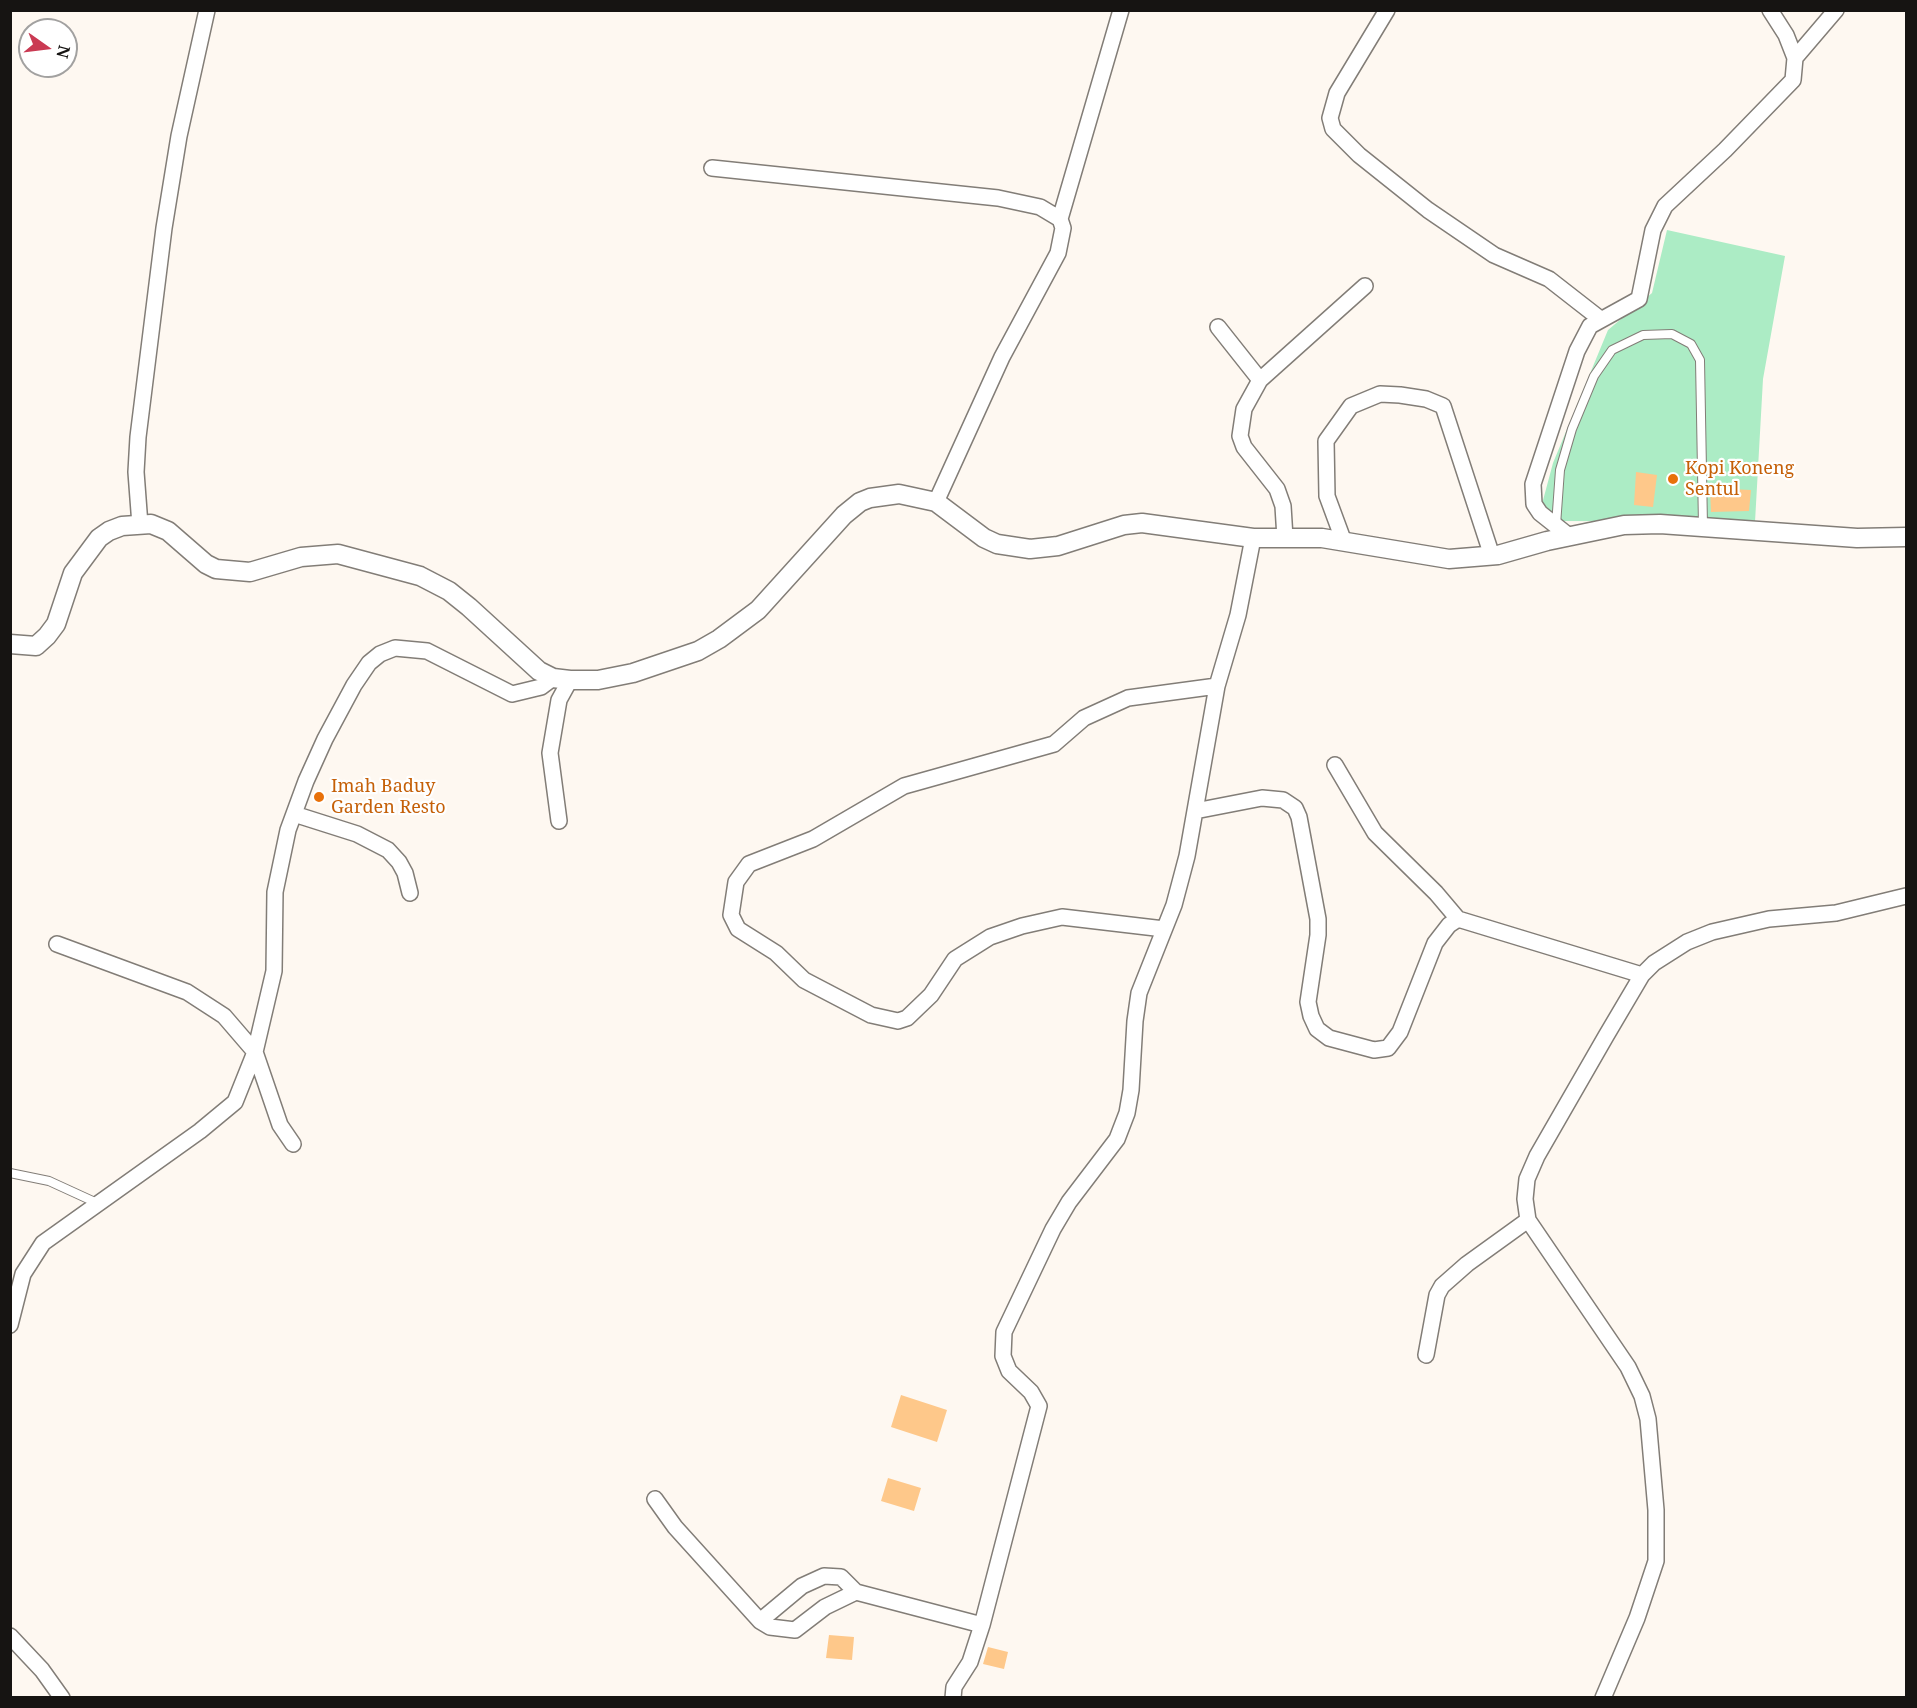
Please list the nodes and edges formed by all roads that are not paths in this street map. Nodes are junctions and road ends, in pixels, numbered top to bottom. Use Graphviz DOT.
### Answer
graph roads {
  1 [pos="207,10"];
  2 [pos="1121,10"];
  3 [pos="1387,10"];
  4 [pos="1770,10"];
  5 [pos="1836,10"];
  6 [pos="1795,58"];
  7 [pos="712,168"];
  8 [pos="1060,219"];
  9 [pos="1365,286"];
  10 [pos="1599,318"];
  11 [pos="1218,327"];
  12 [pos="1260,380"];
  13 [pos="936,502"];
  14 [pos="140,525"];
  15 [pos="1703,527"];
  16 [pos="1562,531"];
  17 [pos="1906,537"];
  18 [pos="1252,538"];
  19 [pos="1285,538"];
  20 [pos="1344,542"];
  21 [pos="1492,556"];
  22 [pos="10,645"];
  23 [pos="561,679"];
  24 [pos="1217,686"];
  25 [pos="1335,765"];
  26 [pos="1195,811"];
  27 [pos="294,814"];
  28 [pos="559,822"];
  29 [pos="410,893"];
  30 [pos="1906,896"];
  31 [pos="1458,919"];
  32 [pos="1164,929"];
  33 [pos="57,944"];
  34 [pos="1642,975"];
  35 [pos="255,1052"];
  36 [pos="293,1144"];
  37 [pos="10,1173"];
  38 [pos="98,1203"];
  39 [pos="1528,1220"];
  40 [pos="10,1325"];
  41 [pos="1426,1355"];
  42 [pos="655,1499"];
  43 [pos="856,1592"];
  44 [pos="760,1620"];
  45 [pos="982,1626"];
  46 [pos="10,1636"];
  47 [pos="62,1698"];
  48 [pos="953,1698"];
  49 [pos="1603,1698"];
  1 -- 14 [label="street"];
  2 -- 8 [label="street"];
  3 -- 10 [label="street"];
  4 -- 6 [label="street"];
  5 -- 6 [label="street"];
  6 -- 10 [label="street"];
  7 -- 8 [label="street"];
  8 -- 13 [label="street"];
  9 -- 12 [label="street"];
  10 -- 16 [label="street"];
  11 -- 12 [label="street"];
  12 -- 19 [label="street"];
  13 -- 18 [label="street"];
  13 -- 23 [label="street"];
  14 -- 22 [label="street"];
  14 -- 23 [label="street"];
  15 -- 16 [label="street"];
  15 -- 16 [label="lane"];
  15 -- 17 [label="street"];
  16 -- 21 [label="street"];
  18 -- 19 [label="street"];
  18 -- 24 [label="street"];
  19 -- 20 [label="street"];
  20 -- 21 [label="street"];
  20 -- 21 [label="street"];
  23 -- 27 [label="street"];
  23 -- 28 [label="street"];
  24 -- 26 [label="street"];
  24 -- 32 [label="street"];
  25 -- 31 [label="street"];
  26 -- 31 [label="street"];
  26 -- 32 [label="street"];
  27 -- 29 [label="street"];
  27 -- 35 [label="street"];
  30 -- 34 [label="street"];
  31 -- 34 [label="street"];
  32 -- 45 [label="street"];
  33 -- 35 [label="street"];
  34 -- 39 [label="street"];
  35 -- 36 [label="street"];
  35 -- 38 [label="street"];
  37 -- 38 [label="lane"];
  38 -- 40 [label="street"];
  39 -- 41 [label="street"];
  39 -- 49 [label="street"];
  42 -- 44 [label="street"];
  43 -- 44 [label="street"];
  43 -- 44 [label="street"];
  43 -- 45 [label="street"];
  45 -- 48 [label="street"];
  46 -- 47 [label="street"];
}
